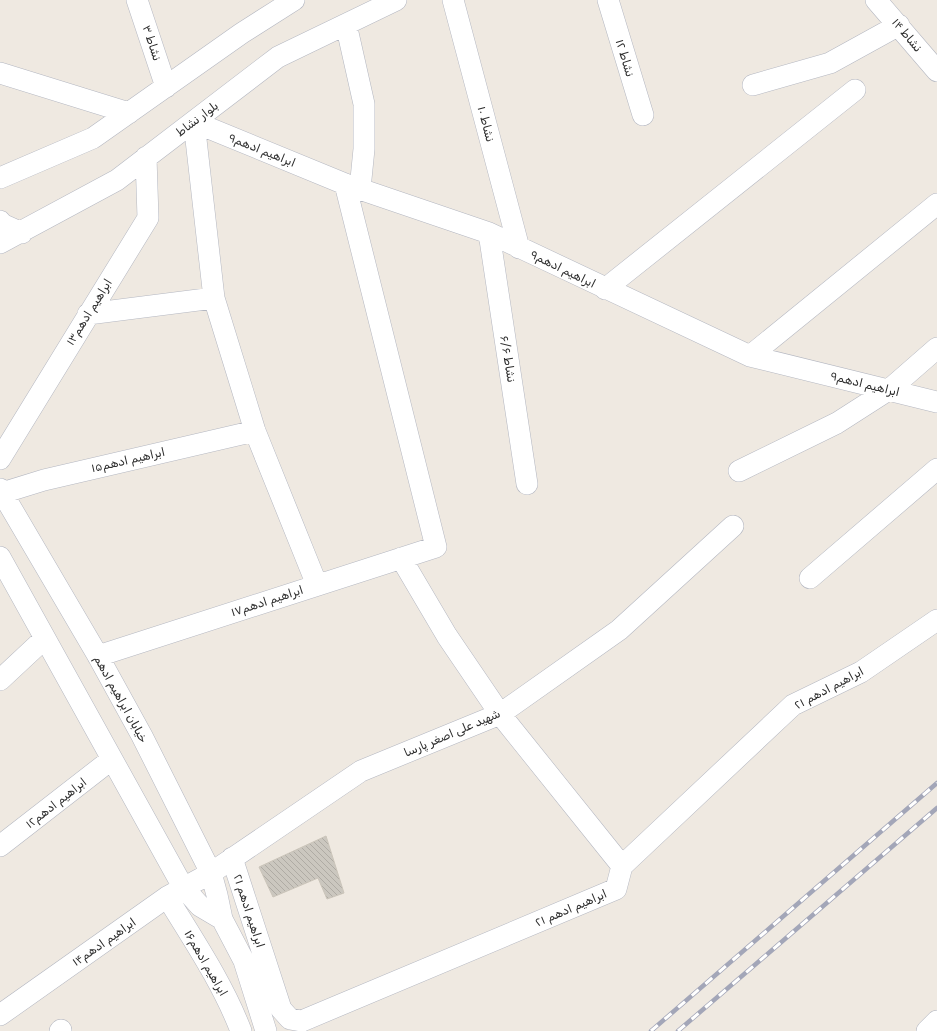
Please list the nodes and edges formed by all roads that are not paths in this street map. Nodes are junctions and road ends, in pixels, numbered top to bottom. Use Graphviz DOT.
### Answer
graph roads {
  1 [pos="137,0"];
  2 [pos="294,0"];
  3 [pos="396,0"];
  4 [pos="453,0"];
  5 [pos="608,0"];
  6 [pos="876,0"];
  7 [pos="346,24"];
  8 [pos="899,25"];
  9 [pos="937,71"];
  10 [pos="0,73"];
  11 [pos="753,86"];
  12 [pos="166,87"];
  13 [pos="855,90"];
  14 [pos="129,113"];
  15 [pos="643,115"];
  16 [pos="194,122"];
  17 [pos="146,157"];
  18 [pos="0,178"];
  19 [pos="352,186"];
  20 [pos="937,204"];
  21 [pos="0,221"];
  22 [pos="22,233"];
  23 [pos="489,233"];
  24 [pos="0,243"];
  25 [pos="518,248"];
  26 [pos="605,289"];
  27 [pos="214,298"];
  28 [pos="88,314"];
  29 [pos="937,348"];
  30 [pos="750,356"];
  31 [pos="890,390"];
  32 [pos="937,402"];
  33 [pos="256,431"];
  34 [pos="0,459"];
  35 [pos="937,469"];
  36 [pos="739,471"];
  37 [pos="527,484"];
  38 [pos="1,491"];
  39 [pos="733,526"];
  40 [pos="0,557"];
  41 [pos="401,558"];
  42 [pos="810,578"];
  43 [pos="317,585"];
  44 [pos="937,620"];
  45 [pos="44,639"];
  46 [pos="98,656"];
  47 [pos="0,680"];
  48 [pos="500,714"];
  49 [pos="112,759"];
  50 [pos="0,846"];
  51 [pos="232,858"];
  52 [pos="622,866"];
  53 [pos="211,873"];
  54 [pos="175,892"];
  55 [pos="222,919"];
  56 [pos="0,1015"];
  57 [pos="937,1021"];
  58 [pos="240,1031"];
  59 [pos="266,1031"];
  60 [pos="927,1031"];
  1 -- 12 [label="street, نشاط ۳"];
  2 -- 12 [label="street"];
  3 -- 7 [label="street, بلوار نشاط"];
  4 -- 25 [label="street, نشاط ۱۰"];
  5 -- 15 [label="street, نشاط ۱۲"];
  6 -- 8 [label="street, نشاط ۱۴"];
  7 -- 16 [label="street, بلوار نشاط"];
  7 -- 19 [label="street"];
  8 -- 9 [label="street, نشاط ۱۴"];
  8 -- 11 [label="street"];
  10 -- 14 [label="street"];
  12 -- 14 [label="street"];
  13 -- 26 [label="street"];
  14 -- 18 [label="street"];
  16 -- 17 [label="street, بلوار نشاط"];
  16 -- 19 [label="street, ابراهیم ادهم۹"];
  16 -- 27 [label="street"];
  17 -- 22 [label="street, بلوار نشاط"];
  17 -- 28 [label="street, ابراهیم ادهم۱۳"];
  19 -- 23 [label="street, ابراهیم ادهم۹"];
  19 -- 41 [label="street, ابراهیم ادهم۱۷"];
  20 -- 30 [label="street"];
  21 -- 22 [label="street"];
  22 -- 24 [label="street, بلوار نشاط"];
  23 -- 25 [label="street, ابراهیم ادهم۹"];
  23 -- 37 [label="street, نشاط ۶/۶"];
  25 -- 26 [label="street, ابراهیم ادهم۹"];
  26 -- 30 [label="street, ابراهیم ادهم۹"];
  27 -- 28 [label="street"];
  27 -- 33 [label="street"];
  28 -- 34 [label="street, ابراهیم ادهم۱۳"];
  29 -- 31 [label="street"];
  30 -- 31 [label="street, ابراهیم ادهم۹"];
  31 -- 32 [label="street, ابراهیم ادهم۹"];
  31 -- 36 [label="street"];
  33 -- 38 [label="street, ابراهیم ادهم۱۵"];
  33 -- 43 [label="street"];
  35 -- 42 [label="street"];
  38 -- 46 [label="street, خیابان ابراهیم ادهم"];
  39 -- 48 [label="street, شهید علی اصغر پارسا"];
  40 -- 45 [label="street"];
  41 -- 43 [label="street, ابراهیم ادهم۱۷"];
  41 -- 48 [label="street"];
  43 -- 46 [label="street, ابراهیم ادهم۱۷"];
  44 -- 52 [label="street, ابراهیم ادهم ۲۱"];
  45 -- 47 [label="street"];
  45 -- 49 [label="street"];
  46 -- 53 [label="street, خیابان ابراهیم ادهم"];
  48 -- 51 [label="street, شهید علی اصغر پارسا"];
  48 -- 52 [label="street"];
  49 -- 50 [label="street, ابراهیم ادهم۱۲"];
  49 -- 54 [label="street"];
  51 -- 52 [label="street, ابراهیم ادهم ۲۱"];
  51 -- 53 [label="street, شهید علی اصغر پارسا"];
  53 -- 54 [label="street, ابراهیم ادهم۱۴"];
  53 -- 55 [label="street, خیابان ابراهیم ادهم"];
  54 -- 55 [label="street"];
  54 -- 56 [label="street, ابراهیم ادهم۱۴"];
  54 -- 58 [label="street, ابراهیم ادهم۱۶"];
  55 -- 59 [label="street, خیابان ابراهیم ادهم"];
  57 -- 60 [label="street"];
}
